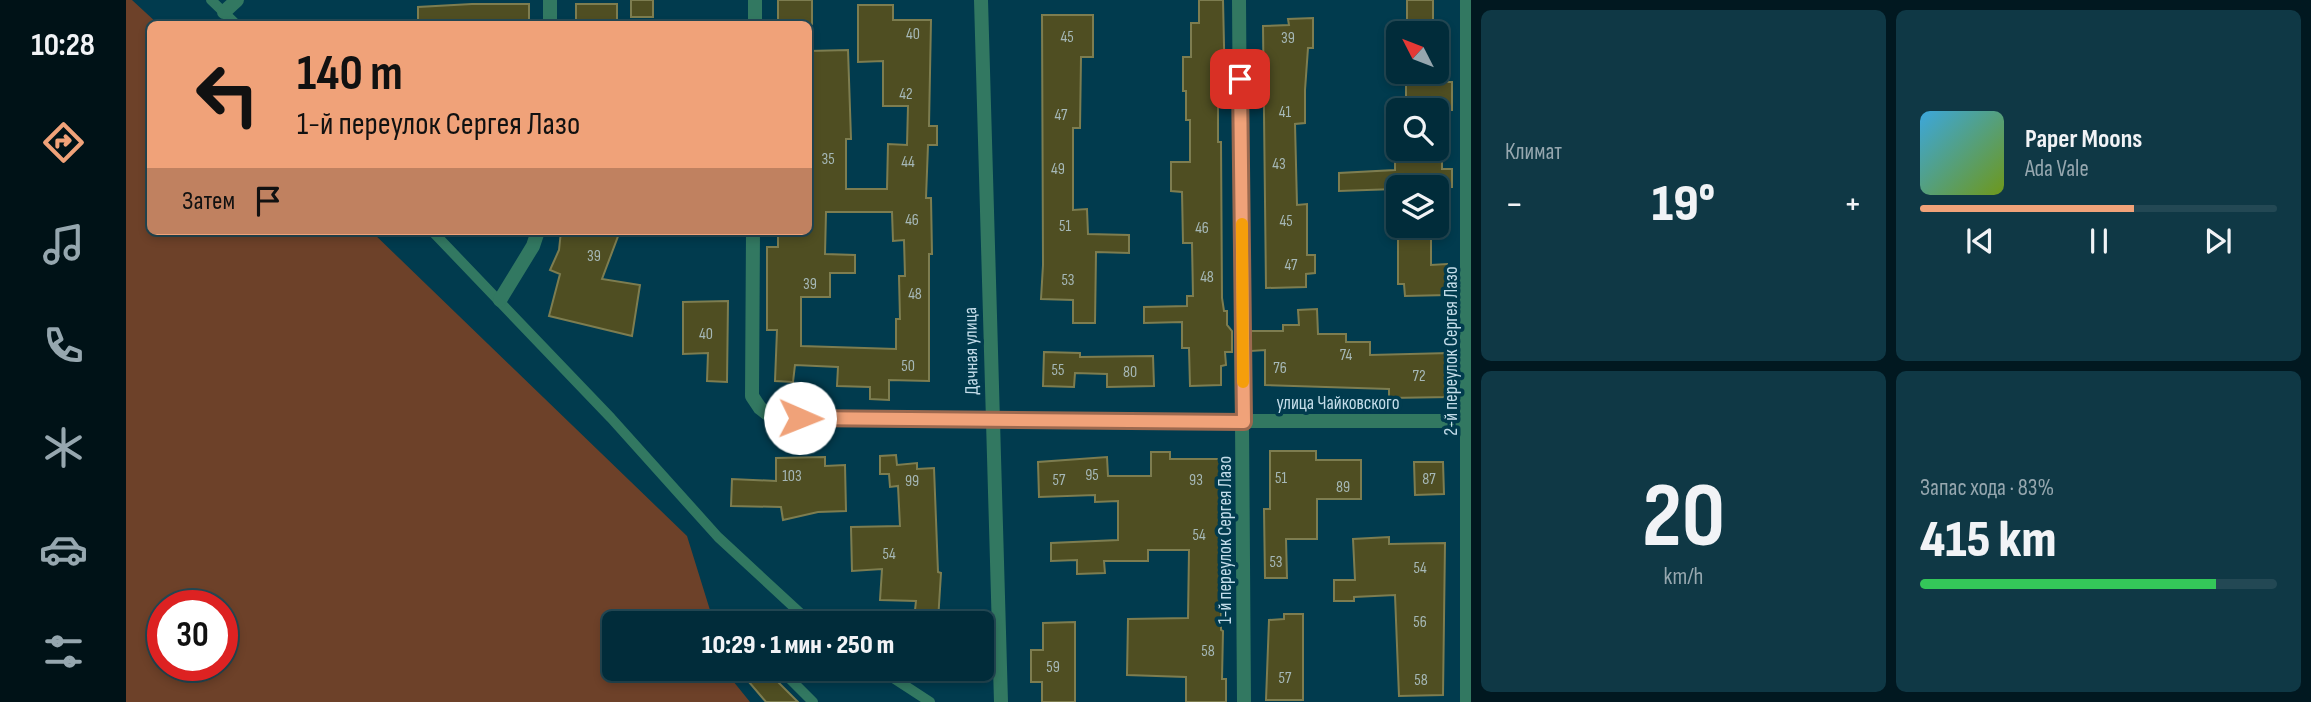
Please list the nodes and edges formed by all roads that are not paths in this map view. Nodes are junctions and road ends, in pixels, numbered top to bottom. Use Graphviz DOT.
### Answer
graph roads {
  1 [pos="211,0"];
  2 [pos="236,0"];
  3 [pos="550,0"];
  4 [pos="755,0"];
  5 [pos="981,0"];
  6 [pos="1239,0"];
  7 [pos="1467,0"];
  8 [pos="224,12"];
  9 [pos="1469,19"];
  10 [pos="233,21"];
  11 [pos="550,21"];
  12 [pos="755,21"];
  13 [pos="436,235"];
  14 [pos="537,235"];
  15 [pos="753,235"];
  16 [pos="500,300"];
  17 [pos="991,421"];
  18 [pos="1470,421"];
  19 [pos="1244,422"];
  20 [pos="798,611"];
  21 [pos="792,681"];
  22 [pos="898,681"];
  23 [pos="813,702"];
  24 [pos="930,702"];
  25 [pos="1001,702"];
  26 [pos="1244,702"];
  27 [pos="1467,702"];
  1 -- 8 [label="lane"];
  2 -- 8 [label="street"];
  3 -- 11 [label="street"];
  4 -- 12 [label="street"];
  5 -- 17 [label="street, Дачная улица"];
  6 -- 19 [label="street, 1-й переулок Сергея Лазо"];
  7 -- 9 [label="street, 2-й переулок Сергея Лазо"];
  8 -- 10 [label="lane"];
  9 -- 18 [label="street, 2-й переулок Сергея Лазо"];
  13 -- 16 [label="lane"];
  14 -- 16 [label="street"];
  15 -- 17 [label="street, улица Чайковского"];
  16 -- 20 [label="lane"];
  17 -- 19 [label="street, улица Чайковского"];
  17 -- 25 [label="street, Дачная улица"];
  18 -- 19 [label="street, улица Чайковского"];
  18 -- 27 [label="street, 2-й переулок Сергея Лазо"];
  19 -- 26 [label="street, 1-й переулок Сергея Лазо"];
  21 -- 23 [label="lane"];
  22 -- 24 [label="lane"];
}
